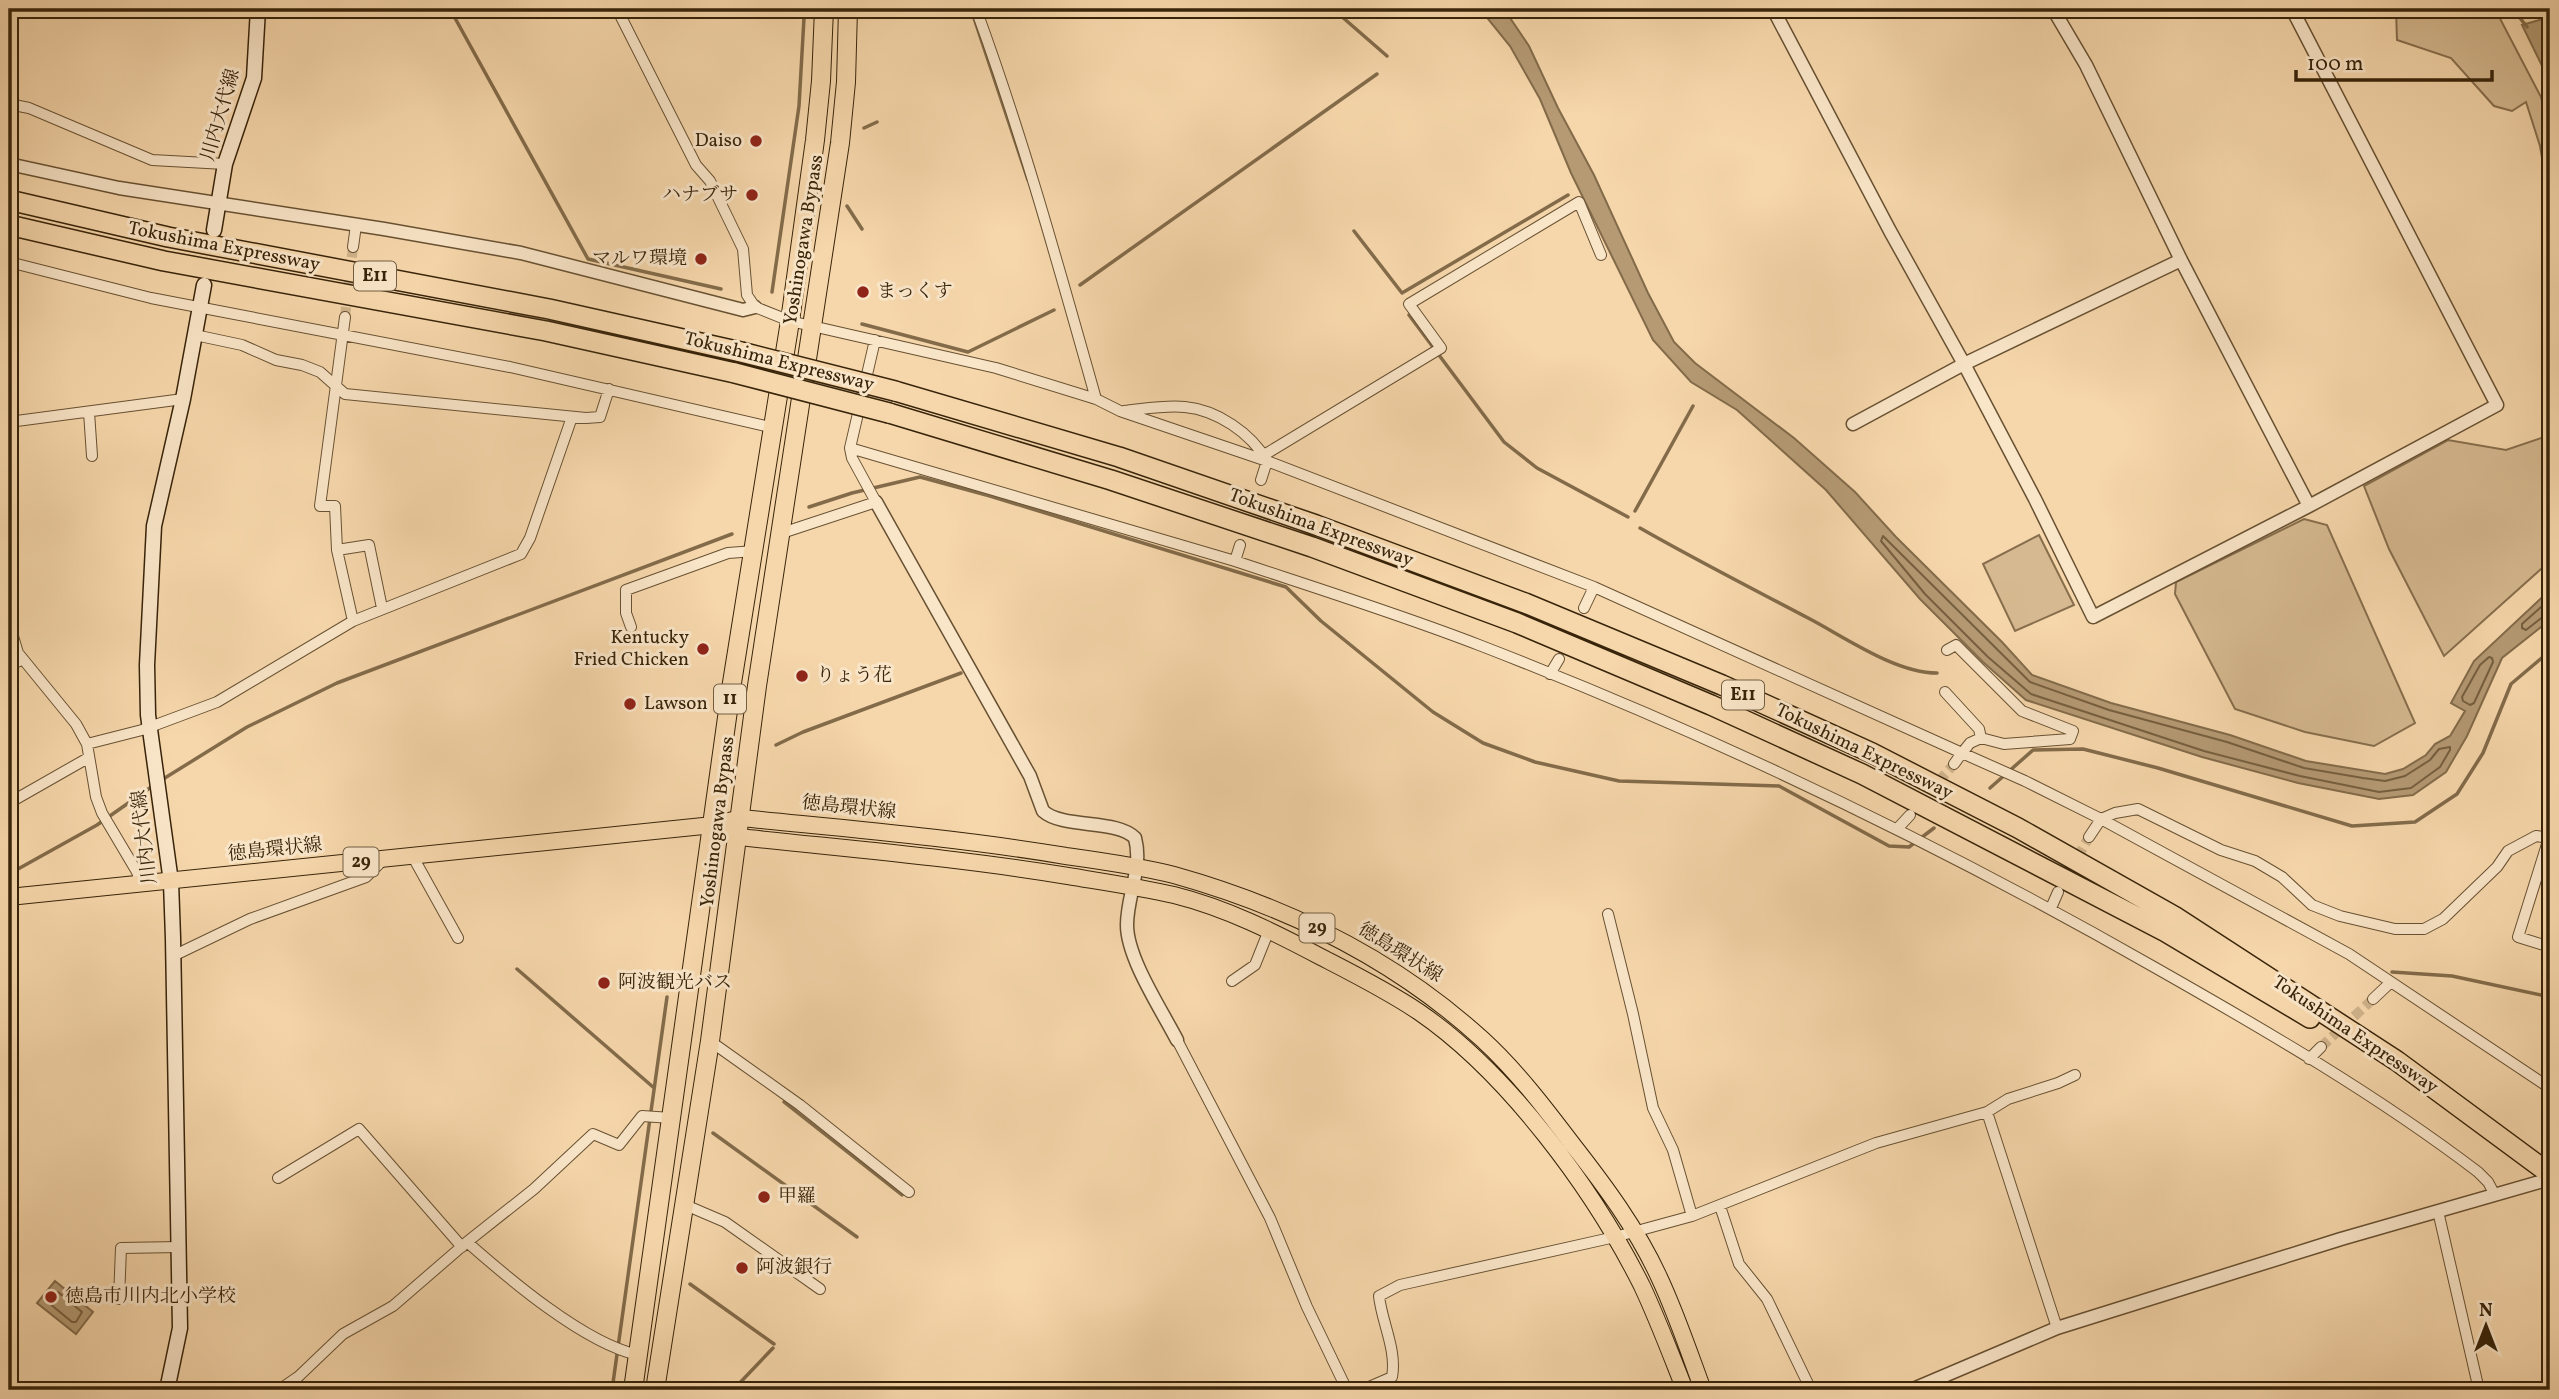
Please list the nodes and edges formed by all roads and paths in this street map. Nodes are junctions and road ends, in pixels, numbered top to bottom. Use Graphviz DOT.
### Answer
graph roads {
  1 [pos="258,9"];
  2 [pos="617,9"];
  3 [pos="824,9"];
  4 [pos="848,9"];
  5 [pos="976,9"];
  6 [pos="1773,9"];
  7 [pos="2053,9"];
  8 [pos="2292,9"];
  9 [pos="9,104"];
  10 [pos="9,164"];
  11 [pos="226,164"];
  12 [pos="9,200"];
  13 [pos="218,204"];
  14 [pos="9,225"];
  15 [pos="356,225"];
  16 [pos="214,230"];
  17 [pos="353,247"];
  18 [pos="1601,255"];
  19 [pos="2181,260"];
  20 [pos="9,262"];
  21 [pos="204,285"];
  22 [pos="755,307"];
  23 [pos="200,308"];
  24 [pos="345,317"];
  25 [pos="790,321"];
  26 [pos="812,326"];
  27 [pos="344,333"];
  28 [pos="195,335"];
  29 [pos="875,340"];
  30 [pos="1964,364"];
  31 [pos="337,387"];
  32 [pos="608,388"];
  33 [pos="183,398"];
  34 [pos="1096,399"];
  35 [pos="1120,411"];
  36 [pos="89,412"];
  37 [pos="572,417"];
  38 [pos="9,422"];
  39 [pos="1853,424"];
  40 [pos="775,428"];
  41 [pos="850,448"];
  42 [pos="92,456"];
  43 [pos="1265,458"];
  44 [pos="1261,480"];
  45 [pos="871,493"];
  46 [pos="2309,506"];
  47 [pos="782,533"];
  48 [pos="1240,545"];
  49 [pos="337,550"];
  50 [pos="755,551"];
  51 [pos="1235,561"];
  52 [pos="1594,587"];
  53 [pos="382,608"];
  54 [pos="1584,608"];
  55 [pos="353,621"];
  56 [pos="9,623"];
  57 [pos="631,627"];
  58 [pos="1947,650"];
  59 [pos="23,659"];
  60 [pos="1559,659"];
  61 [pos="9,666"];
  62 [pos="1550,674"];
  63 [pos="1945,692"];
  64 [pos="150,726"];
  65 [pos="1981,738"];
  66 [pos="88,744"];
  67 [pos="1967,755"];
  68 [pos="88,758"];
  69 [pos="1954,764"];
  70 [pos="9,803"];
  71 [pos="1910,815"];
  72 [pos="741,818"];
  73 [pos="2102,819"];
  74 [pos="713,825"];
  75 [pos="1898,828"];
  76 [pos="738,837"];
  77 [pos="2089,837"];
  78 [pos="2550,838"];
  79 [pos="413,857"];
  80 [pos="384,859"];
  81 [pos="1137,867"];
  82 [pos="171,882"];
  83 [pos="141,885"];
  84 [pos="1133,887"];
  85 [pos="2058,892"];
  86 [pos="9,897"];
  87 [pos="2050,908"];
  88 [pos="1608,914"];
  89 [pos="1269,930"];
  90 [pos="458,938"];
  91 [pos="2550,947"];
  92 [pos="173,956"];
  93 [pos="1232,981"];
  94 [pos="2391,982"];
  95 [pos="2373,999"];
  96 [pos="1177,1040"];
  97 [pos="710,1041"];
  98 [pos="2322,1047"];
  99 [pos="2309,1059"];
  100 [pos="2075,1074"];
  101 [pos="2550,1088"];
  102 [pos="1987,1112"];
  103 [pos="656,1117"];
  104 [pos="2517,1151"];
  105 [pos="2550,1176"];
  106 [pos="278,1178"];
  107 [pos="909,1192"];
  108 [pos="2495,1195"];
  109 [pos="683,1204"];
  110 [pos="1720,1206"];
  111 [pos="2438,1212"];
  112 [pos="1692,1216"];
  113 [pos="1635,1233"];
  114 [pos="1615,1237"];
  115 [pos="465,1244"];
  116 [pos="179,1247"];
  117 [pos="820,1289"];
  118 [pos="119,1299"];
  119 [pos="2057,1328"];
  120 [pos="624,1352"];
  121 [pos="1946,1377"];
  122 [pos="167,1390"];
  123 [pos="279,1390"];
  124 [pos="633,1390"];
  125 [pos="655,1390"];
  126 [pos="1347,1390"];
  127 [pos="1362,1390"];
  128 [pos="1685,1390"];
  129 [pos="1703,1390"];
  130 [pos="1811,1390"];
  131 [pos="1911,1390"];
  132 [pos="1949,1390"];
  133 [pos="2479,1390"];
  1 -- 11 [label="main road, 川内大代線"];
  2 -- 22 [label="street"];
  3 -- 25 [label="highway, Yoshinogawa Bypass / 11"];
  4 -- 26 [label="highway, Yoshinogawa Bypass / 11"];
  5 -- 34 [label="street"];
  6 -- 30 [label="street"];
  7 -- 19 [label="street"];
  8 -- 46 [label="street"];
  9 -- 11 [label="street"];
  10 -- 13 [label="street"];
  11 -- 13 [label="main road, 川内大代線"];
  12 -- 104 [label="highway, Tokushima Expressway / E11, bridge"];
  13 -- 15 [label="street"];
  13 -- 16 [label="main road, 川内大代線"];
  14 -- 104 [label="highway, Tokushima Expressway / E11, bridge"];
  15 -- 17 [label="street"];
  15 -- 22 [label="street"];
  18 -- 43 [label="street"];
  19 -- 30 [label="street"];
  19 -- 46 [label="street"];
  20 -- 23 [label="street"];
  21 -- 23 [label="main road, 川内大代線"];
  22 -- 25 [label="street"];
  23 -- 27 [label="street"];
  23 -- 28 [label="main road, 川内大代線"];
  24 -- 27 [label="street"];
  25 -- 26 [label="street"];
  25 -- 40 [label="highway, Yoshinogawa Bypass / 11"];
  26 -- 29 [label="street"];
  26 -- 47 [label="highway, Yoshinogawa Bypass / 11"];
  27 -- 31 [label="street"];
  27 -- 32 [label="street"];
  28 -- 31 [label="street"];
  28 -- 33 [label="main road, 川内大代線"];
  29 -- 34 [label="street"];
  29 -- 41 [label="street"];
  30 -- 39 [label="street"];
  30 -- 46 [label="street"];
  31 -- 37 [label="street"];
  31 -- 49 [label="street"];
  32 -- 37 [label="street"];
  32 -- 40 [label="street"];
  33 -- 36 [label="street"];
  33 -- 64 [label="main road, 川内大代線"];
  34 -- 35 [label="street"];
  35 -- 43 [label="street"];
  35 -- 43 [label="street"];
  36 -- 38 [label="street"];
  36 -- 42 [label="street"];
  37 -- 53 [label="street"];
  40 -- 50 [label="highway, Yoshinogawa Bypass / 11"];
  41 -- 45 [label="street"];
  41 -- 51 [label="street"];
  43 -- 44 [label="street"];
  43 -- 52 [label="street"];
  45 -- 47 [label="street"];
  45 -- 81 [label="street"];
  47 -- 72 [label="highway, Yoshinogawa Bypass / 11"];
  48 -- 51 [label="street"];
  49 -- 53 [label="street"];
  49 -- 55 [label="street"];
  50 -- 57 [label="street"];
  50 -- 74 [label="highway, Yoshinogawa Bypass / 11"];
  51 -- 62 [label="street"];
  52 -- 54 [label="street"];
  52 -- 67 [label="street"];
  53 -- 55 [label="street"];
  55 -- 64 [label="street"];
  56 -- 59 [label="street"];
  58 -- 65 [label="street"];
  59 -- 61 [label="street"];
  59 -- 66 [label="street"];
  60 -- 62 [label="street"];
  62 -- 75 [label="street"];
  63 -- 65 [label="street"];
  64 -- 66 [label="street"];
  64 -- 82 [label="main road, 川内大代線"];
  65 -- 67 [label="street"];
  66 -- 68 [label="street"];
  67 -- 69 [label="street"];
  67 -- 73 [label="street"];
  68 -- 70 [label="street"];
  68 -- 83 [label="street"];
  71 -- 75 [label="street"];
  72 -- 74 [label="main road, 徳島環状線 / 29"];
  72 -- 76 [label="highway, Yoshinogawa Bypass / 11"];
  72 -- 81 [label="main road, 徳島環状線 / 29"];
  73 -- 77 [label="street"];
  73 -- 78 [label="street"];
  73 -- 94 [label="street"];
  74 -- 76 [label="main road, 徳島環状線 / 29"];
  74 -- 79 [label="main road, 徳島環状線 / 29"];
  74 -- 103 [label="highway, Yoshinogawa Bypass / 11"];
  75 -- 87 [label="street"];
  76 -- 84 [label="main road, 徳島環状線 / 29"];
  76 -- 97 [label="highway, Yoshinogawa Bypass / 11"];
  78 -- 91 [label="street"];
  79 -- 80 [label="main road, 徳島環状線 / 29"];
  79 -- 90 [label="street"];
  80 -- 82 [label="main road, 徳島環状線 / 29"];
  80 -- 92 [label="street"];
  81 -- 84 [label="street"];
  81 -- 113 [label="main road, 徳島環状線 / 29"];
  82 -- 83 [label="main road, 徳島環状線 / 29"];
  82 -- 92 [label="main road, 川内大代線"];
  83 -- 86 [label="main road, 徳島環状線 / 29"];
  84 -- 89 [label="main road, 徳島環状線 / 29"];
  84 -- 96 [label="street"];
  85 -- 87 [label="street"];
  87 -- 99 [label="street"];
  88 -- 112 [label="street"];
  89 -- 93 [label="street"];
  89 -- 114 [label="main road, 徳島環状線 / 29"];
  92 -- 116 [label="main road, 川内大代線"];
  94 -- 95 [label="street"];
  94 -- 101 [label="street"];
  96 -- 126 [label="street"];
  97 -- 107 [label="street"];
  97 -- 109 [label="highway, Yoshinogawa Bypass / 11"];
  98 -- 99 [label="street"];
  99 -- 108 [label="street"];
  100 -- 102 [label="street"];
  102 -- 110 [label="street"];
  102 -- 119 [label="street"];
  103 -- 115 [label="street"];
  103 -- 120 [label="highway, Yoshinogawa Bypass / 11"];
  104 -- 105 [label="highway, Tokushima Expressway / E11"];
  105 -- 108 [label="street"];
  106 -- 115 [label="street"];
  108 -- 111 [label="street"];
  109 -- 117 [label="street"];
  109 -- 125 [label="highway, Yoshinogawa Bypass / 11"];
  110 -- 112 [label="street"];
  110 -- 130 [label="street"];
  111 -- 119 [label="street"];
  111 -- 133 [label="street"];
  112 -- 113 [label="street"];
  113 -- 114 [label="street"];
  113 -- 129 [label="main road, 徳島環状線 / 29"];
  114 -- 127 [label="street"];
  114 -- 128 [label="main road, 徳島環状線 / 29"];
  115 -- 120 [label="street"];
  115 -- 123 [label="street"];
  116 -- 118 [label="street"];
  116 -- 122 [label="main road, 川内大代線"];
  119 -- 121 [label="street"];
  120 -- 124 [label="highway, Yoshinogawa Bypass / 11"];
  121 -- 131 [label="street"];
  121 -- 132 [label="street"];
}
